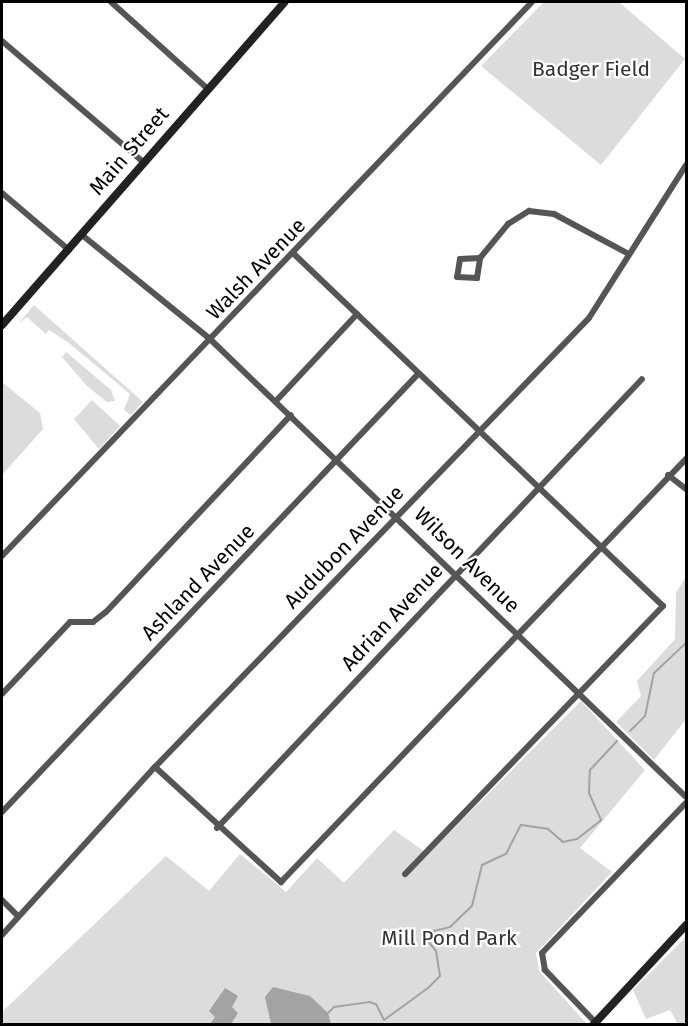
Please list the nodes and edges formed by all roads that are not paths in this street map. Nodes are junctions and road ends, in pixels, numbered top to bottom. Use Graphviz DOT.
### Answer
graph roads {
  1 [pos="111,2"];
  2 [pos="285,2"];
  3 [pos="532,2"];
  4 [pos="2,41"];
  5 [pos="207,88"];
  6 [pos="143,162"];
  7 [pos="687,165"];
  8 [pos="2,193"];
  9 [pos="82,235"];
  10 [pos="69,250"];
  11 [pos="294,254"];
  12 [pos="629,254"];
  13 [pos="480,258"];
  14 [pos="357,314"];
  15 [pos="2,325"];
  16 [pos="210,340"];
  17 [pos="419,373"];
  18 [pos="642,379"];
  19 [pos="276,401"];
  20 [pos="291,416"];
  21 [pos="482,432"];
  22 [pos="687,459"];
  23 [pos="337,460"];
  24 [pos="668,475"];
  25 [pos="687,489"];
  26 [pos="541,491"];
  27 [pos="397,514"];
  28 [pos="603,547"];
  29 [pos="2,556"];
  30 [pos="456,573"];
  31 [pos="519,635"];
  32 [pos="2,694"];
  33 [pos="579,694"];
  34 [pos="155,767"];
  35 [pos="687,797"];
  36 [pos="687,803"];
  37 [pos="2,812"];
  38 [pos="217,828"];
  39 [pos="405,874"];
  40 [pos="2,900"];
  41 [pos="18,916"];
  42 [pos="687,926"];
  43 [pos="2,935"];
  44 [pos="595,1024"];
  1 -- 5 [label="street"];
  2 -- 5 [label="main road, Main Street"];
  3 -- 11 [label="street, Walsh Avenue"];
  4 -- 6 [label="street"];
  5 -- 6 [label="main road, Main Street"];
  6 -- 9 [label="main road, Main Street"];
  7 -- 12 [label="street, Audubon Avenue"];
  8 -- 10 [label="street"];
  9 -- 10 [label="main road, Main Street"];
  9 -- 16 [label="street, Wilson Avenue"];
  10 -- 15 [label="main road, Main Street"];
  11 -- 14 [label="street"];
  11 -- 16 [label="street, Walsh Avenue"];
  12 -- 13 [label="street"];
  12 -- 21 [label="street, Audubon Avenue"];
  13 -- 13 [label="street"];
  14 -- 17 [label="street"];
  14 -- 19 [label="street"];
  16 -- 19 [label="street, Wilson Avenue"];
  16 -- 29 [label="street, Walsh Avenue"];
  17 -- 21 [label="street"];
  17 -- 23 [label="street, Ashland Avenue"];
  18 -- 26 [label="street, Adrian Avenue"];
  19 -- 20 [label="street, Wilson Avenue"];
  20 -- 23 [label="street, Wilson Avenue"];
  20 -- 32 [label="street"];
  21 -- 26 [label="street"];
  21 -- 27 [label="street, Audubon Avenue"];
  22 -- 24 [label="street"];
  23 -- 27 [label="street, Wilson Avenue"];
  23 -- 37 [label="street, Ashland Avenue"];
  24 -- 25 [label="street"];
  24 -- 28 [label="street"];
  26 -- 28 [label="street"];
  26 -- 30 [label="street, Adrian Avenue"];
  27 -- 30 [label="street, Wilson Avenue"];
  27 -- 34 [label="street, Audubon Avenue"];
  28 -- 31 [label="street"];
  28 -- 33 [label="street"];
  30 -- 31 [label="street, Wilson Avenue"];
  30 -- 38 [label="street, Adrian Avenue"];
  31 -- 33 [label="street, Wilson Avenue"];
  31 -- 38 [label="street"];
  33 -- 35 [label="street, Wilson Avenue"];
  33 -- 39 [label="street"];
  34 -- 38 [label="street"];
  34 -- 41 [label="street, Audubon Avenue"];
  36 -- 44 [label="street"];
  40 -- 41 [label="street"];
  41 -- 43 [label="street, Audubon Avenue"];
  42 -- 44 [label="main road"];
}
